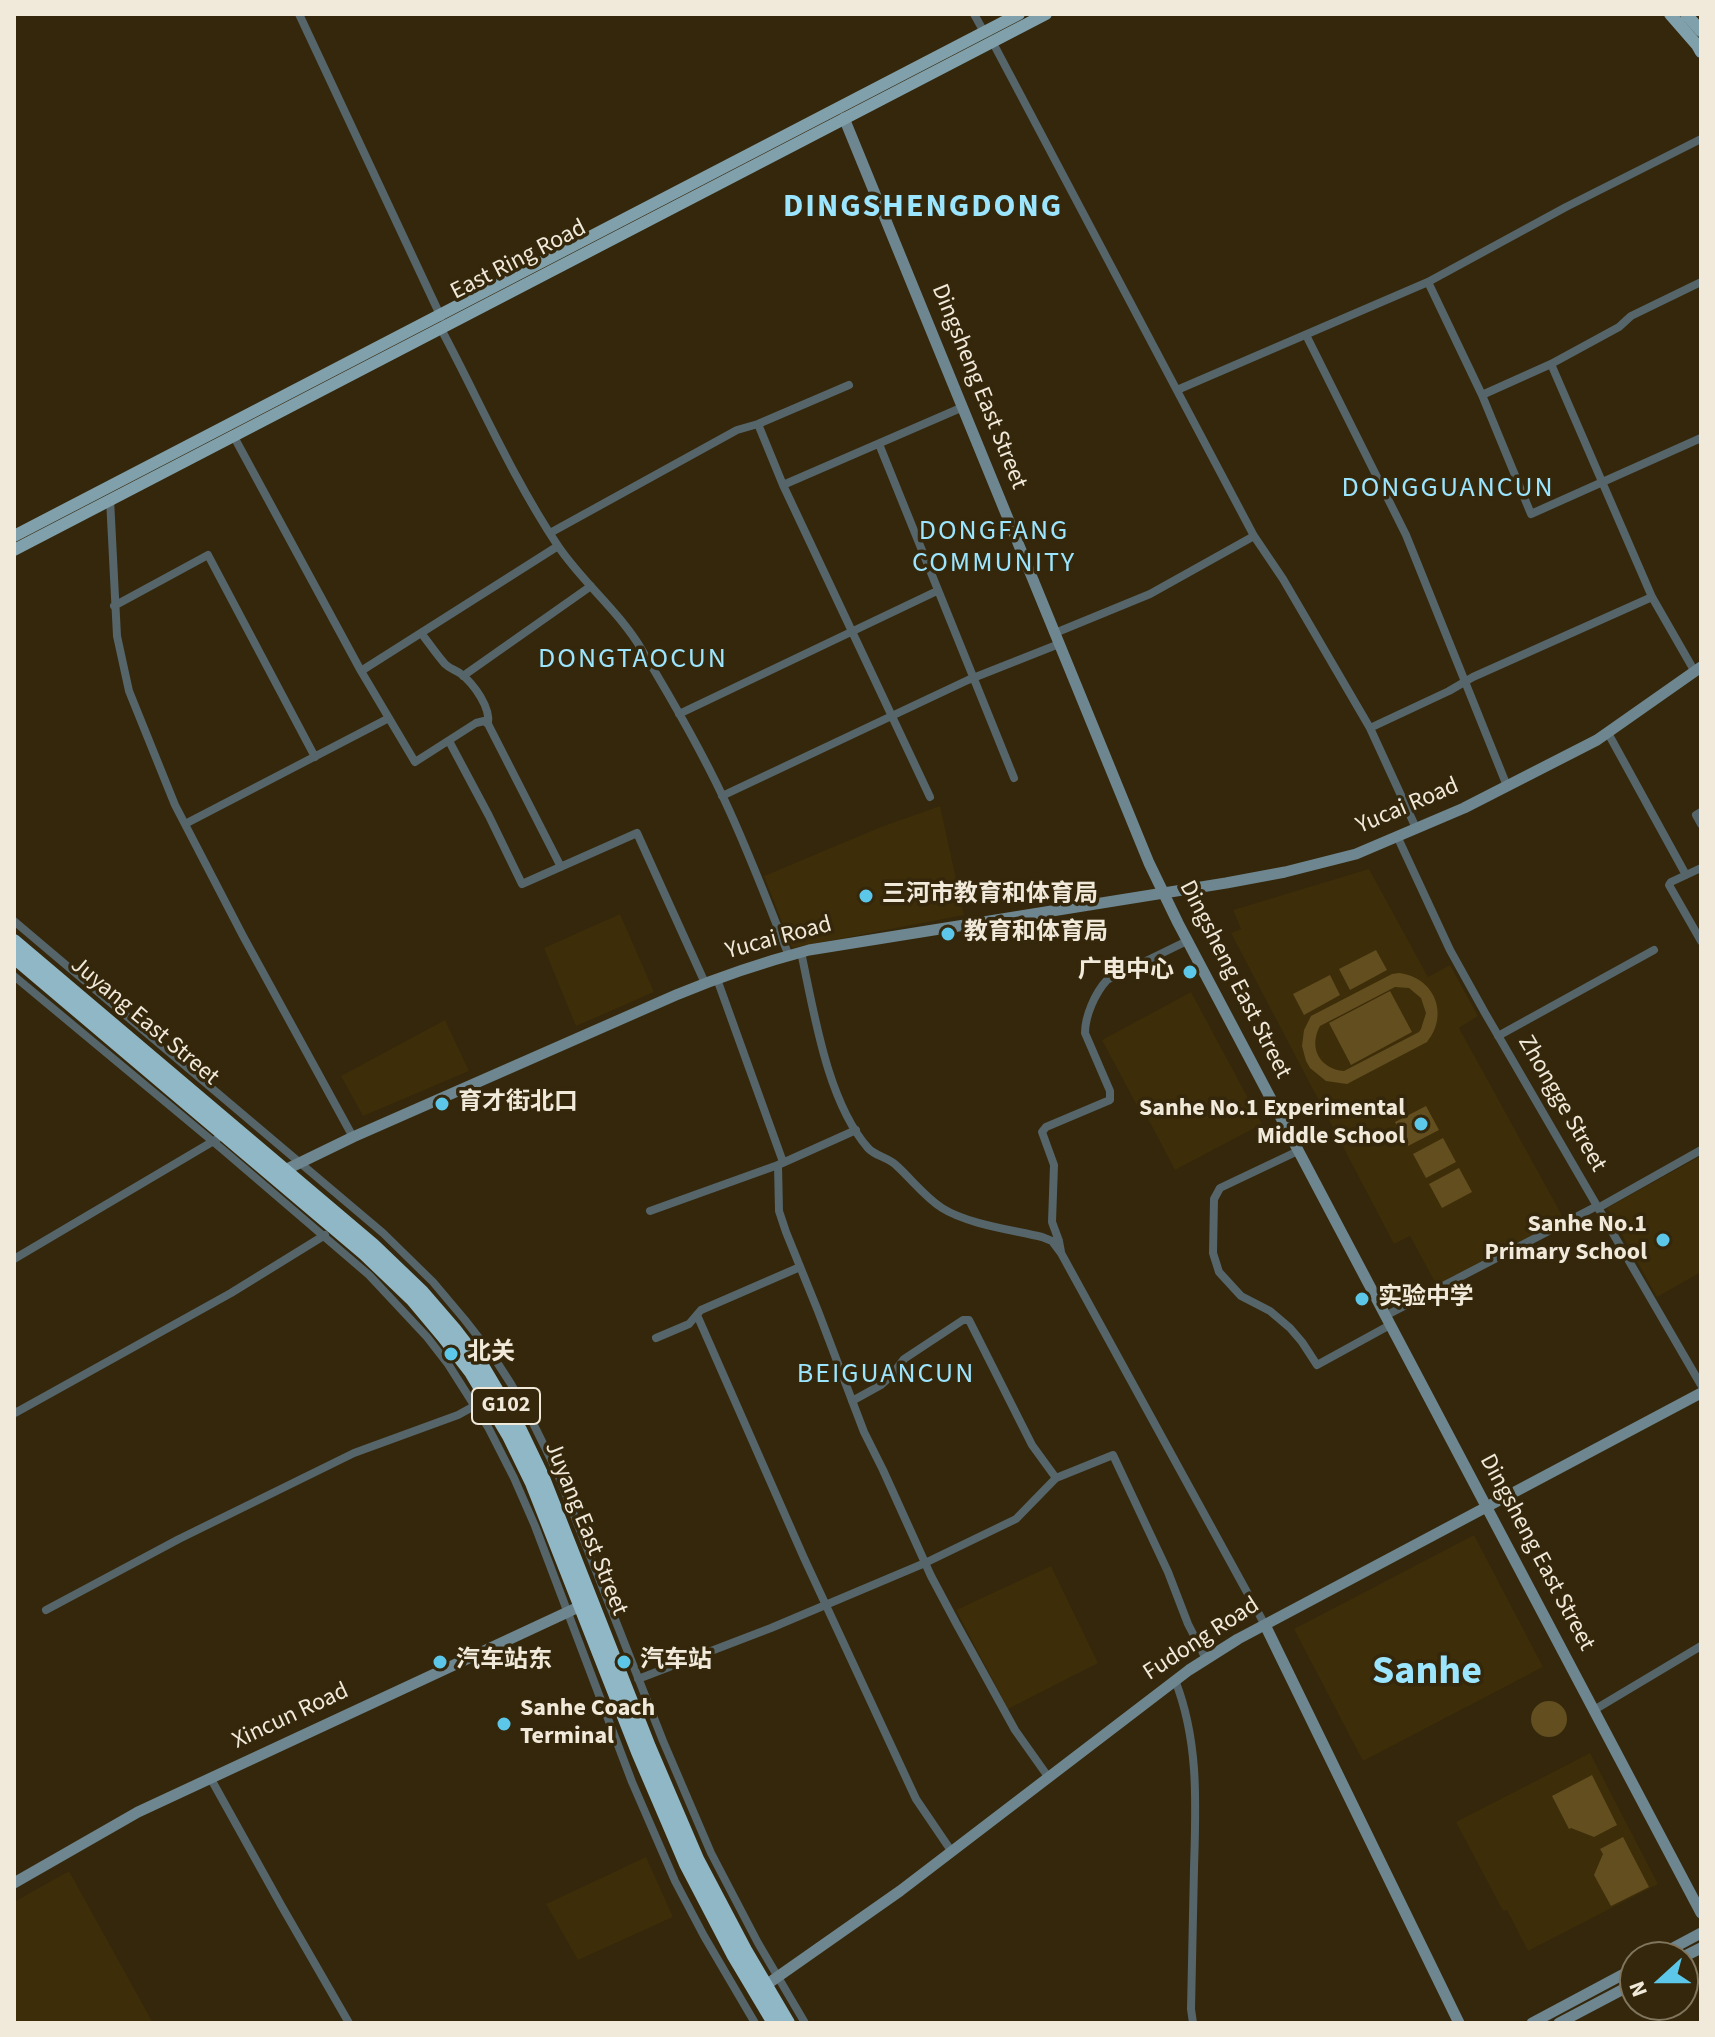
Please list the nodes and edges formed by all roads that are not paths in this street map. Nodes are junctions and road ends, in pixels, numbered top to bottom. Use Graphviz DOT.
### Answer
graph roads {
  1 [pos="299,14"];
  2 [pos="974,14"];
  3 [pos="1019,14"];
  4 [pos="1046,14"];
  5 [pos="1670,14"];
  6 [pos="1683,14"];
  7 [pos="1694,14"];
  8 [pos="1701,29"];
  9 [pos="988,37"];
  10 [pos="1699,49"];
  11 [pos="844,118"];
  12 [pos="1701,139"];
  13 [pos="1428,282"];
  14 [pos="1701,282"];
  15 [pos="442,322"];
  16 [pos="1306,335"];
  17 [pos="1551,364"];
  18 [pos="849,385"];
  19 [pos="1177,390"];
  20 [pos="1482,395"];
  21 [pos="963,407"];
  22 [pos="758,424"];
  23 [pos="233,435"];
  24 [pos="1701,438"];
  25 [pos="879,444"];
  26 [pos="1602,483"];
  27 [pos="783,485"];
  28 [pos="110,499"];
  29 [pos="550,533"];
  30 [pos="14,536"];
  31 [pos="1254,536"];
  32 [pos="558,546"];
  33 [pos="14,550"];
  34 [pos="591,586"];
  35 [pos="937,591"];
  36 [pos="1652,597"];
  37 [pos="114,606"];
  38 [pos="852,632"];
  39 [pos="421,633"];
  40 [pos="1057,638"];
  41 [pos="1698,669"];
  42 [pos="361,671"];
  43 [pos="463,676"];
  44 [pos="973,678"];
  45 [pos="1465,682"];
  46 [pos="679,714"];
  47 [pos="892,716"];
  48 [pos="389,718"];
  49 [pos="488,724"];
  50 [pos="1370,728"];
  51 [pos="1608,733"];
  52 [pos="449,741"];
  53 [pos="315,757"];
  54 [pos="1014,778"];
  55 [pos="1507,786"];
  56 [pos="722,796"];
  57 [pos="930,797"];
  58 [pos="1701,812"];
  59 [pos="185,824"];
  60 [pos="1701,824"];
  61 [pos="1416,828"];
  62 [pos="1397,836"];
  63 [pos="561,867"];
  64 [pos="1701,868"];
  65 [pos="1686,875"];
  66 [pos="1164,893"];
  67 [pos="14,921"];
  68 [pos="14,941"];
  69 [pos="1187,941"];
  70 [pos="1701,941"];
  71 [pos="1654,950"];
  72 [pos="795,954"];
  73 [pos="14,957"];
  74 [pos="14,976"];
  75 [pos="711,981"];
  76 [pos="1498,1036"];
  77 [pos="856,1130"];
  78 [pos="353,1137"];
  79 [pos="219,1138"];
  80 [pos="1701,1150"];
  81 [pos="1298,1151"];
  82 [pos="299,1163"];
  83 [pos="780,1164"];
  84 [pos="285,1170"];
  85 [pos="1598,1207"];
  86 [pos="650,1211"];
  87 [pos="330,1232"];
  88 [pos="1061,1253"];
  89 [pos="14,1259"];
  90 [pos="800,1267"];
  91 [pos="697,1315"];
  92 [pos="1388,1320"];
  93 [pos="656,1338"];
  94 [pos="1701,1385"];
  95 [pos="1701,1393"];
  96 [pos="482,1401"];
  97 [pos="852,1401"];
  98 [pos="14,1411"];
  99 [pos="1056,1478"];
  100 [pos="1486,1507"];
  101 [pos="925,1563"];
  102 [pos="580,1606"];
  103 [pos="826,1606"];
  104 [pos="46,1610"];
  105 [pos="1265,1625"];
  106 [pos="1701,1646"];
  107 [pos="1206,1659"];
  108 [pos="638,1679"];
  109 [pos="1175,1680"];
  110 [pos="1594,1710"];
  111 [pos="1049,1778"];
  112 [pos="211,1779"];
  113 [pos="952,1852"];
  114 [pos="14,1883"];
  115 [pos="1701,1913"];
  116 [pos="1619,1977"];
  117 [pos="772,1981"];
  118 [pos="1619,1991"];
  119 [pos="771,2018"];
  120 [pos="753,2022"];
  121 [pos="349,2023"];
  122 [pos="788,2023"];
  123 [pos="805,2023"];
  124 [pos="1193,2023"];
  125 [pos="1459,2023"];
  126 [pos="1532,2023"];
  127 [pos="1559,2023"];
  1 -- 15 [label="street"];
  2 -- 9 [label="street"];
  3 -- 9 [label="main road, East Ring Road"];
  4 -- 9 [label="main road, East Ring Road"];
  5 -- 10 [label="main road"];
  6 -- 8 [label="main road"];
  6 -- 10 [label="main road"];
  7 -- 8 [label="main road"];
  9 -- 11 [label="main road, East Ring Road"];
  9 -- 15 [label="main road, East Ring Road"];
  9 -- 19 [label="street"];
  11 -- 15 [label="main road, East Ring Road"];
  11 -- 21 [label="main road, Dingsheng East Street"];
  12 -- 13 [label="street"];
  13 -- 16 [label="street"];
  13 -- 20 [label="street"];
  14 -- 17 [label="street"];
  15 -- 23 [label="main road, East Ring Road"];
  15 -- 29 [label="street"];
  15 -- 30 [label="main road, East Ring Road"];
  16 -- 19 [label="street"];
  16 -- 45 [label="street"];
  17 -- 20 [label="street"];
  17 -- 26 [label="street"];
  18 -- 22 [label="street"];
  19 -- 31 [label="street"];
  20 -- 26 [label="street"];
  21 -- 25 [label="street"];
  21 -- 40 [label="main road, Dingsheng East Street"];
  22 -- 27 [label="street"];
  22 -- 29 [label="street"];
  23 -- 28 [label="main road, East Ring Road"];
  23 -- 42 [label="street"];
  24 -- 26 [label="street"];
  25 -- 27 [label="street"];
  25 -- 35 [label="street"];
  26 -- 36 [label="street"];
  27 -- 38 [label="street"];
  28 -- 33 [label="main road, East Ring Road"];
  28 -- 37 [label="street"];
  29 -- 32 [label="street"];
  31 -- 40 [label="street"];
  31 -- 50 [label="street"];
  32 -- 34 [label="street"];
  32 -- 39 [label="street"];
  34 -- 43 [label="street"];
  34 -- 46 [label="street"];
  35 -- 38 [label="street"];
  35 -- 44 [label="street"];
  36 -- 41 [label="street"];
  36 -- 45 [label="street"];
  37 -- 53 [label="street"];
  37 -- 59 [label="street"];
  38 -- 46 [label="street"];
  38 -- 47 [label="street"];
  39 -- 42 [label="street"];
  39 -- 43 [label="street"];
  40 -- 44 [label="street"];
  40 -- 66 [label="main road, Dingsheng East Street"];
  41 -- 51 [label="main road, Yucai Road"];
  42 -- 48 [label="street"];
  43 -- 49 [label="street"];
  44 -- 47 [label="street"];
  44 -- 54 [label="street"];
  45 -- 50 [label="street"];
  45 -- 55 [label="street"];
  46 -- 56 [label="street"];
  47 -- 56 [label="street"];
  47 -- 57 [label="street"];
  48 -- 52 [label="street"];
  48 -- 53 [label="street"];
  49 -- 52 [label="street"];
  49 -- 63 [label="street"];
  50 -- 61 [label="street"];
  51 -- 55 [label="main road, Yucai Road"];
  51 -- 65 [label="street"];
  52 -- 63 [label="street"];
  53 -- 59 [label="street"];
  55 -- 61 [label="main road, Yucai Road"];
  56 -- 72 [label="street"];
  58 -- 60 [label="street"];
  59 -- 78 [label="street"];
  61 -- 62 [label="main road, Yucai Road"];
  62 -- 66 [label="main road, Yucai Road"];
  62 -- 76 [label="street, Zhongge Street"];
  63 -- 75 [label="street"];
  64 -- 65 [label="street"];
  65 -- 70 [label="street"];
  66 -- 69 [label="main road, Dingsheng East Street"];
  66 -- 72 [label="main road, Yucai Road"];
  67 -- 82 [label="street"];
  68 -- 84 [label="highway, Juyang East Street / G102"];
  69 -- 81 [label="main road, Dingsheng East Street"];
  69 -- 88 [label="street"];
  71 -- 76 [label="street"];
  72 -- 75 [label="main road, Yucai Road"];
  72 -- 77 [label="street"];
  73 -- 79 [label="highway, Juyang East Street / G102"];
  74 -- 79 [label="street"];
  75 -- 78 [label="main road, Yucai Road"];
  75 -- 83 [label="street"];
  76 -- 85 [label="street, Zhongge Street"];
  77 -- 83 [label="street"];
  77 -- 88 [label="street"];
  78 -- 82 [label="main road, Yucai Road"];
  79 -- 87 [label="highway, Juyang East Street / G102"];
  79 -- 89 [label="street"];
  80 -- 85 [label="street"];
  81 -- 92 [label="main road, Dingsheng East Street"];
  81 -- 92 [label="street"];
  82 -- 84 [label="main road, Yucai Road"];
  82 -- 108 [label="street"];
  83 -- 86 [label="street"];
  83 -- 90 [label="street"];
  84 -- 102 [label="highway, Juyang East Street / G102"];
  85 -- 92 [label="street"];
  85 -- 94 [label="street, Zhongge Street"];
  87 -- 96 [label="highway, Juyang East Street / G102"];
  87 -- 98 [label="street"];
  88 -- 105 [label="street"];
  90 -- 91 [label="street"];
  90 -- 97 [label="street"];
  91 -- 93 [label="street"];
  91 -- 103 [label="street"];
  92 -- 100 [label="main road, Dingsheng East Street"];
  95 -- 100 [label="main road, Fudong Road"];
  96 -- 102 [label="highway, Juyang East Street / G102"];
  96 -- 104 [label="street"];
  97 -- 99 [label="street"];
  97 -- 101 [label="street"];
  99 -- 101 [label="street"];
  99 -- 107 [label="street"];
  100 -- 105 [label="main road, Fudong Road"];
  100 -- 110 [label="main road, Dingsheng East Street"];
  101 -- 103 [label="street"];
  101 -- 111 [label="street"];
  102 -- 112 [label="main road, Xincun Road"];
  102 -- 117 [label="highway, Juyang East Street / G102"];
  102 -- 119 [label="highway, Juyang East Street / G102"];
  102 -- 120 [label="street"];
  103 -- 108 [label="street"];
  103 -- 113 [label="street"];
  105 -- 107 [label="main road, Fudong Road"];
  105 -- 125 [label="main road"];
  106 -- 110 [label="street"];
  107 -- 109 [label="main road, Fudong Road"];
  108 -- 117 [label="street"];
  109 -- 111 [label="main road, Fudong Road"];
  109 -- 124 [label="street"];
  110 -- 115 [label="main road, Dingsheng East Street"];
  111 -- 113 [label="main road, Fudong Road"];
  112 -- 114 [label="main road, Xincun Road"];
  112 -- 121 [label="street"];
  113 -- 117 [label="main road, Fudong Road"];
  116 -- 126 [label="main road"];
  117 -- 122 [label="highway, Juyang East Street / G102"];
  117 -- 123 [label="street"];
  118 -- 127 [label="main road"];
  119 -- 120 [label="street"];
}
